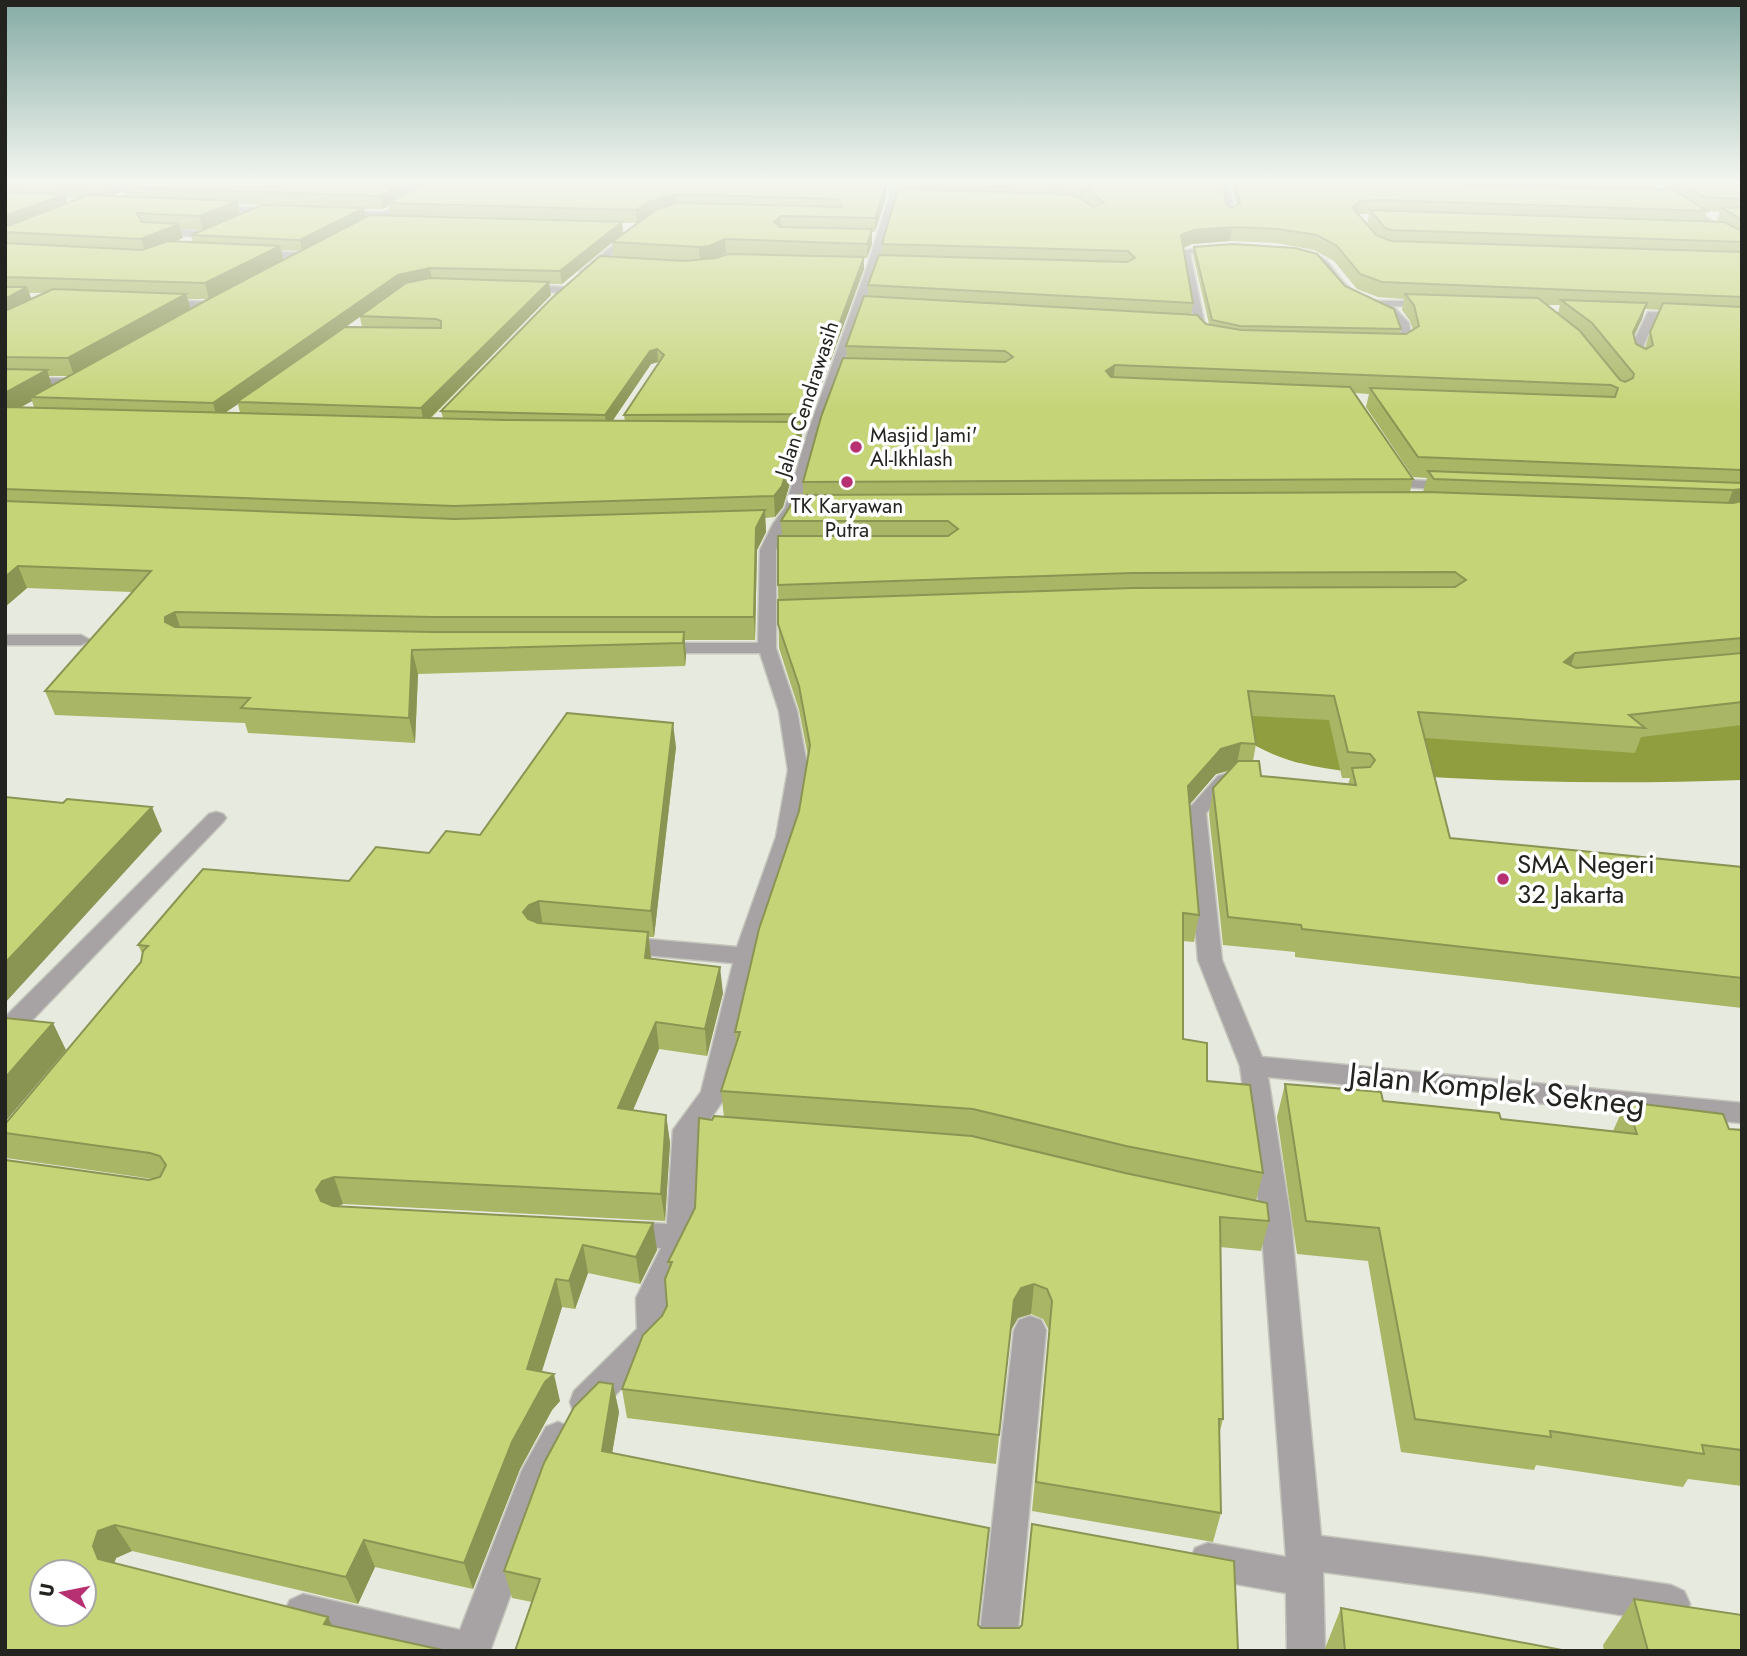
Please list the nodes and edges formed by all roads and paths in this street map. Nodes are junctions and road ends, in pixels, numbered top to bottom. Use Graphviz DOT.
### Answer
graph roads {
  1 [pos="300,258"];
  2 [pos="602,258"];
  3 [pos="869,258"];
  4 [pos="1186,258"];
  5 [pos="1321,258"];
  6 [pos="599,261"];
  7 [pos="612,262"];
  8 [pos="886,264"];
  9 [pos="281,268"];
  10 [pos="512,288"];
  11 [pos="563,290"];
  12 [pos="1355,296"];
  13 [pos="224,299"];
  14 [pos="554,299"];
  15 [pos="1367,300"];
  16 [pos="147,302"];
  17 [pos="1378,303"];
  18 [pos="1444,304"];
  19 [pos="212,305"];
  20 [pos="1639,314"];
  21 [pos="1652,314"];
  22 [pos="188,318"];
  23 [pos="1742,318"];
  24 [pos="1227,340"];
  25 [pos="1377,345"];
  26 [pos="1639,361"];
  27 [pos="836,369"];
  28 [pos="849,369"];
  29 [pos="5,380"];
  30 [pos="56,395"];
  31 [pos="1408,484"];
  32 [pos="1463,486"];
  33 [pos="5,640"];
  34 [pos="81,640"];
  35 [pos="644,648"];
  36 [pos="767,648"];
  37 [pos="1257,778"];
  38 [pos="216,818"];
  39 [pos="597,943"];
  40 [pos="746,956"];
  41 [pos="5,1033"];
  42 [pos="1253,1066"];
  43 [pos="1742,1112"];
  44 [pos="600,1233"];
  45 [pos="681,1237"];
  46 [pos="1030,1330"];
  47 [pos="1170,1555"];
  48 [pos="1304,1565"];
  49 [pos="265,1604"];
  50 [pos="1701,1609"];
  51 [pos="469,1651"];
  52 [pos="997,1651"];
  53 [pos="1306,1651"];
  1 -- 9 [label="street"];
  2 -- 6 [label="street"];
  3 -- 8 [label="street"];
  3 -- 27 [label="street, Jalan Cendrawasih"];
  4 -- 24 [label="street"];
  5 -- 12 [label="street"];
  6 -- 7 [label="street"];
  6 -- 11 [label="street"];
  10 -- 11 [label="street"];
  11 -- 14 [label="street"];
  13 -- 19 [label="street"];
  15 -- 17 [label="street"];
  16 -- 19 [label="street"];
  17 -- 18 [label="street"];
  17 -- 25 [label="street"];
  19 -- 22 [label="street"];
  20 -- 21 [label="street"];
  21 -- 23 [label="street"];
  21 -- 26 [label="street"];
  27 -- 28 [label="street"];
  27 -- 36 [label="street, Jalan Cendrawasih"];
  29 -- 30 [label="street"];
  31 -- 32 [label="street"];
  33 -- 34 [label="street"];
  35 -- 36 [label="street"];
  36 -- 40 [label="street"];
  37 -- 42 [label="street"];
  38 -- 41 [label="street"];
  39 -- 40 [label="street"];
  40 -- 45 [label="street"];
  42 -- 43 [label="street, Jalan Komplek Sekneg"];
  42 -- 48 [label="street"];
  44 -- 45 [label="street"];
  45 -- 51 [label="street"];
  46 -- 52 [label="street"];
  47 -- 48 [label="street"];
  48 -- 50 [label="street"];
  48 -- 53 [label="street"];
  49 -- 51 [label="street"];
}
